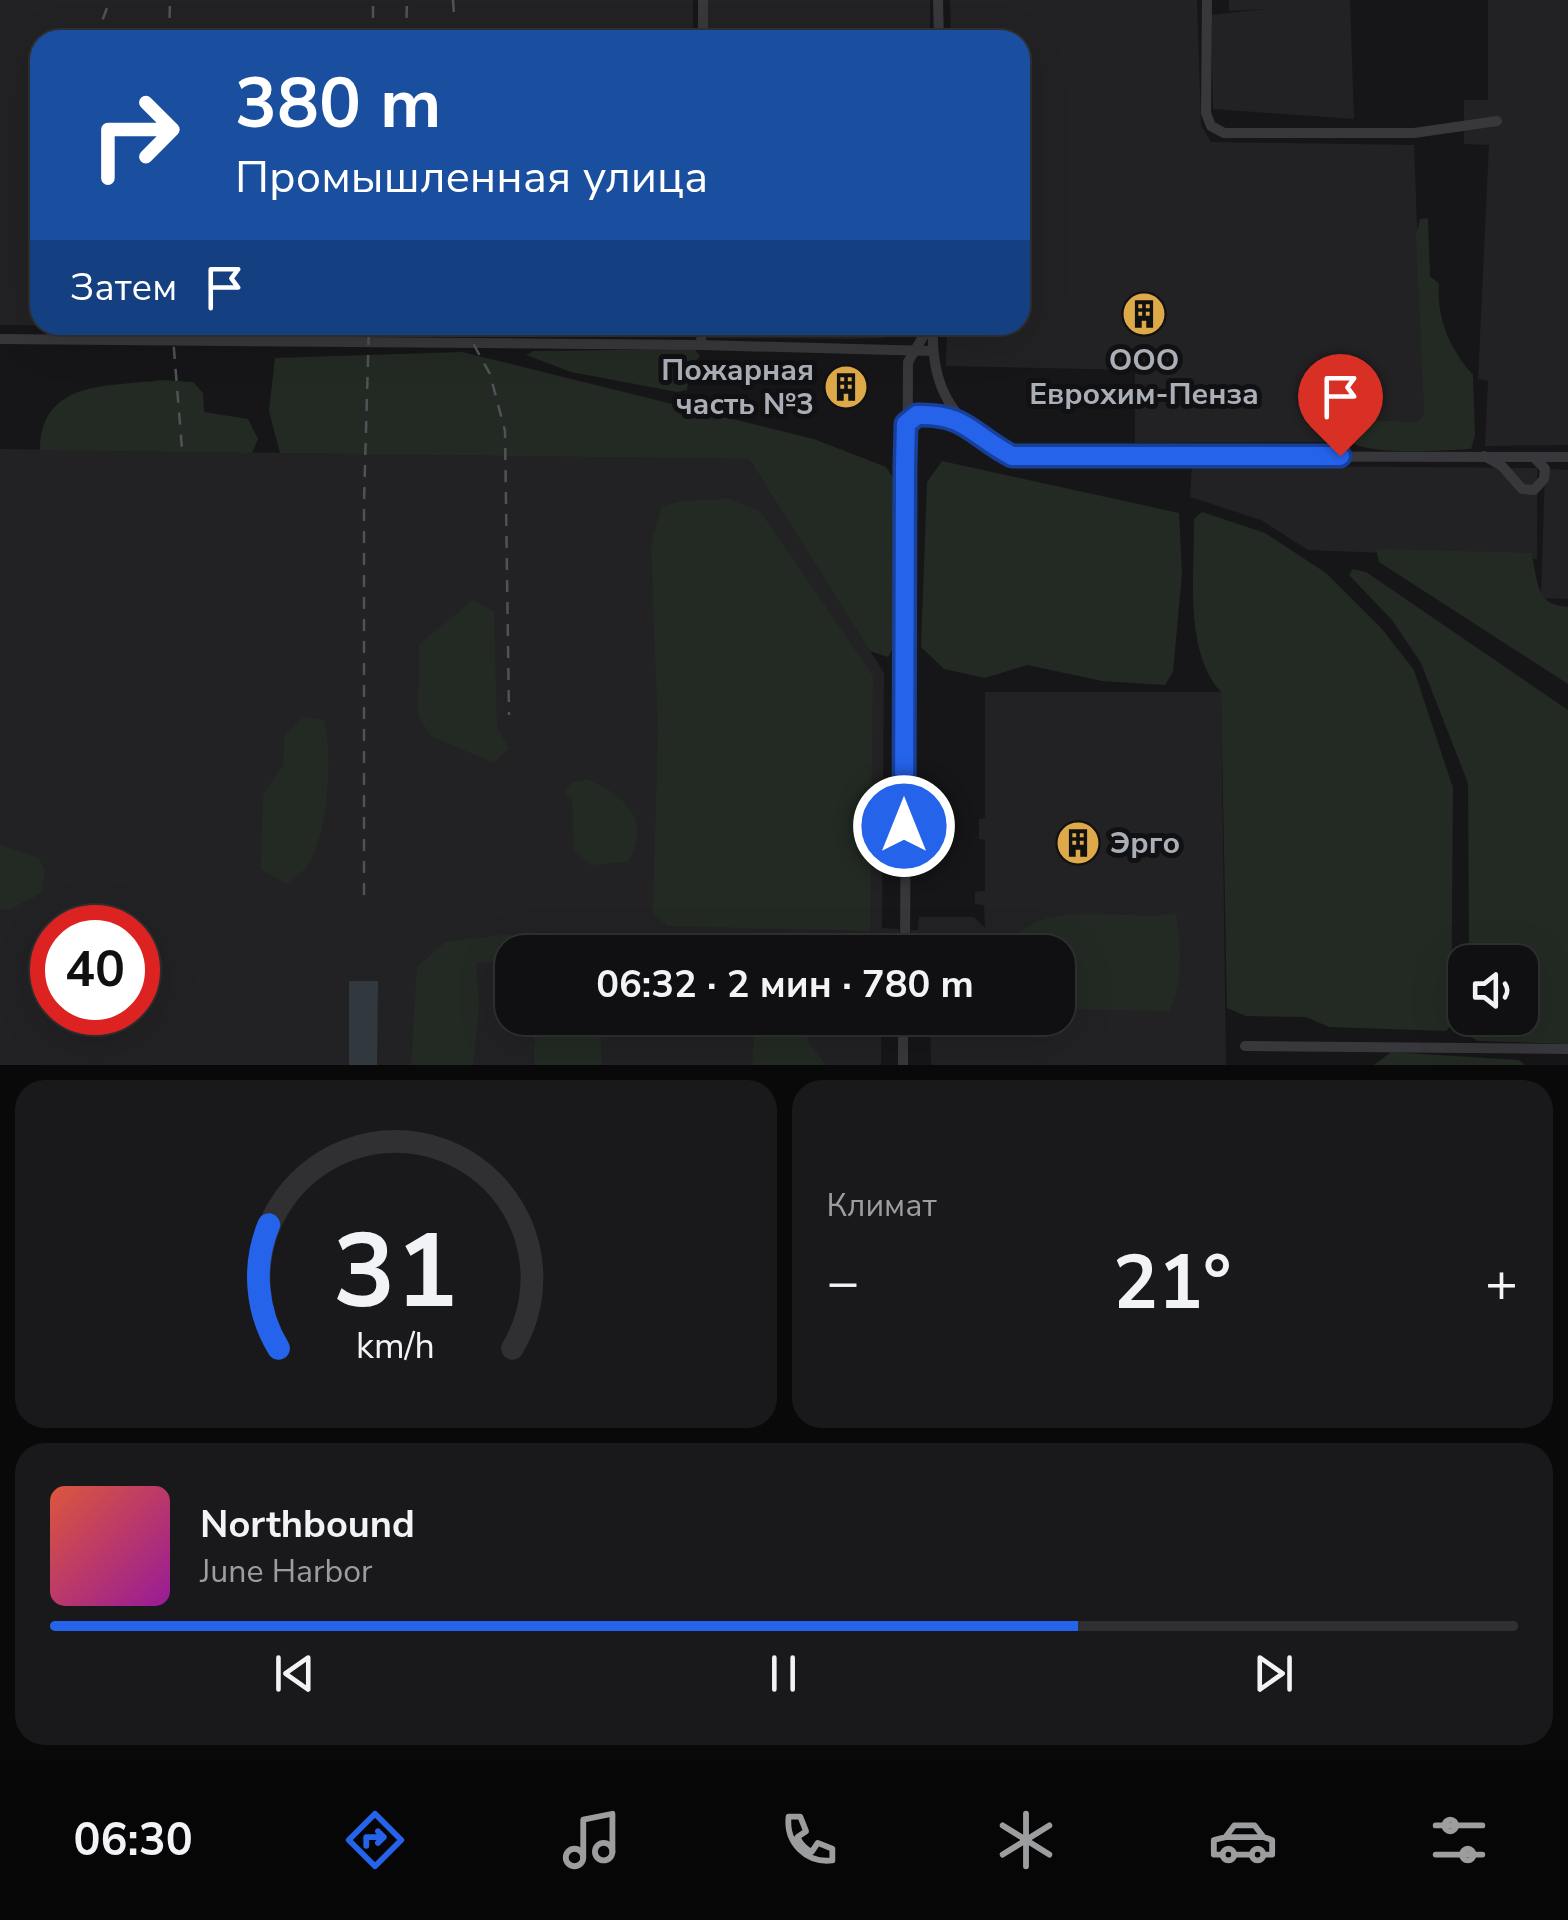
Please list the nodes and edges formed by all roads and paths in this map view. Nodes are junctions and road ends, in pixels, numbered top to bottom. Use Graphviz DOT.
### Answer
graph roads {
  1 [pos="703,0"];
  2 [pos="938,0"];
  3 [pos="1206,0"];
  4 [pos="703,30"];
  5 [pos="939,30"];
  6 [pos="1497,121"];
  7 [pos="702,335"];
  8 [pos="926,335"];
  9 [pos="932,335"];
  10 [pos="0,339"];
  11 [pos="702,345"];
  12 [pos="883,348"];
  13 [pos="916,350"];
  14 [pos="932,352"];
  15 [pos="908,362"];
  16 [pos="942,396"];
  17 [pos="907,405"];
  18 [pos="932,414"];
  19 [pos="917,415"];
  20 [pos="959,418"];
  21 [pos="906,424"];
  22 [pos="1484,456"];
  23 [pos="1534,457"];
  24 [pos="1568,457"];
  25 [pos="904,935"];
  26 [pos="903,1035"];
  27 [pos="1245,1046"];
  28 [pos="1540,1050"];
  29 [pos="1568,1050"];
  30 [pos="902,1065"];
  31 [pos="1540,1065"];
  1 -- 4 [label="street"];
  2 -- 5 [label="street"];
  3 -- 6 [label="street"];
  7 -- 11 [label="street"];
  8 -- 13 [label="street"];
  9 -- 14 [label="street"];
  10 -- 11 [label="street"];
  11 -- 12 [label="street"];
  12 -- 13 [label="street"];
  12 -- 15 [label="street"];
  13 -- 14 [label="street"];
  13 -- 15 [label="street"];
  14 -- 16 [label="street"];
  15 -- 17 [label="street"];
  16 -- 18 [label="street"];
  16 -- 20 [label="street"];
  17 -- 19 [label="street"];
  17 -- 21 [label="street"];
  18 -- 19 [label="street"];
  18 -- 20 [label="street"];
  19 -- 21 [label="street"];
  20 -- 22 [label="street"];
  21 -- 25 [label="street"];
  22 -- 23 [label="street"];
  22 -- 23 [label="street"];
  23 -- 24 [label="street"];
  26 -- 30 [label="street"];
  27 -- 28 [label="street"];
  28 -- 29 [label="street"];
  28 -- 31 [label="street"];
}
